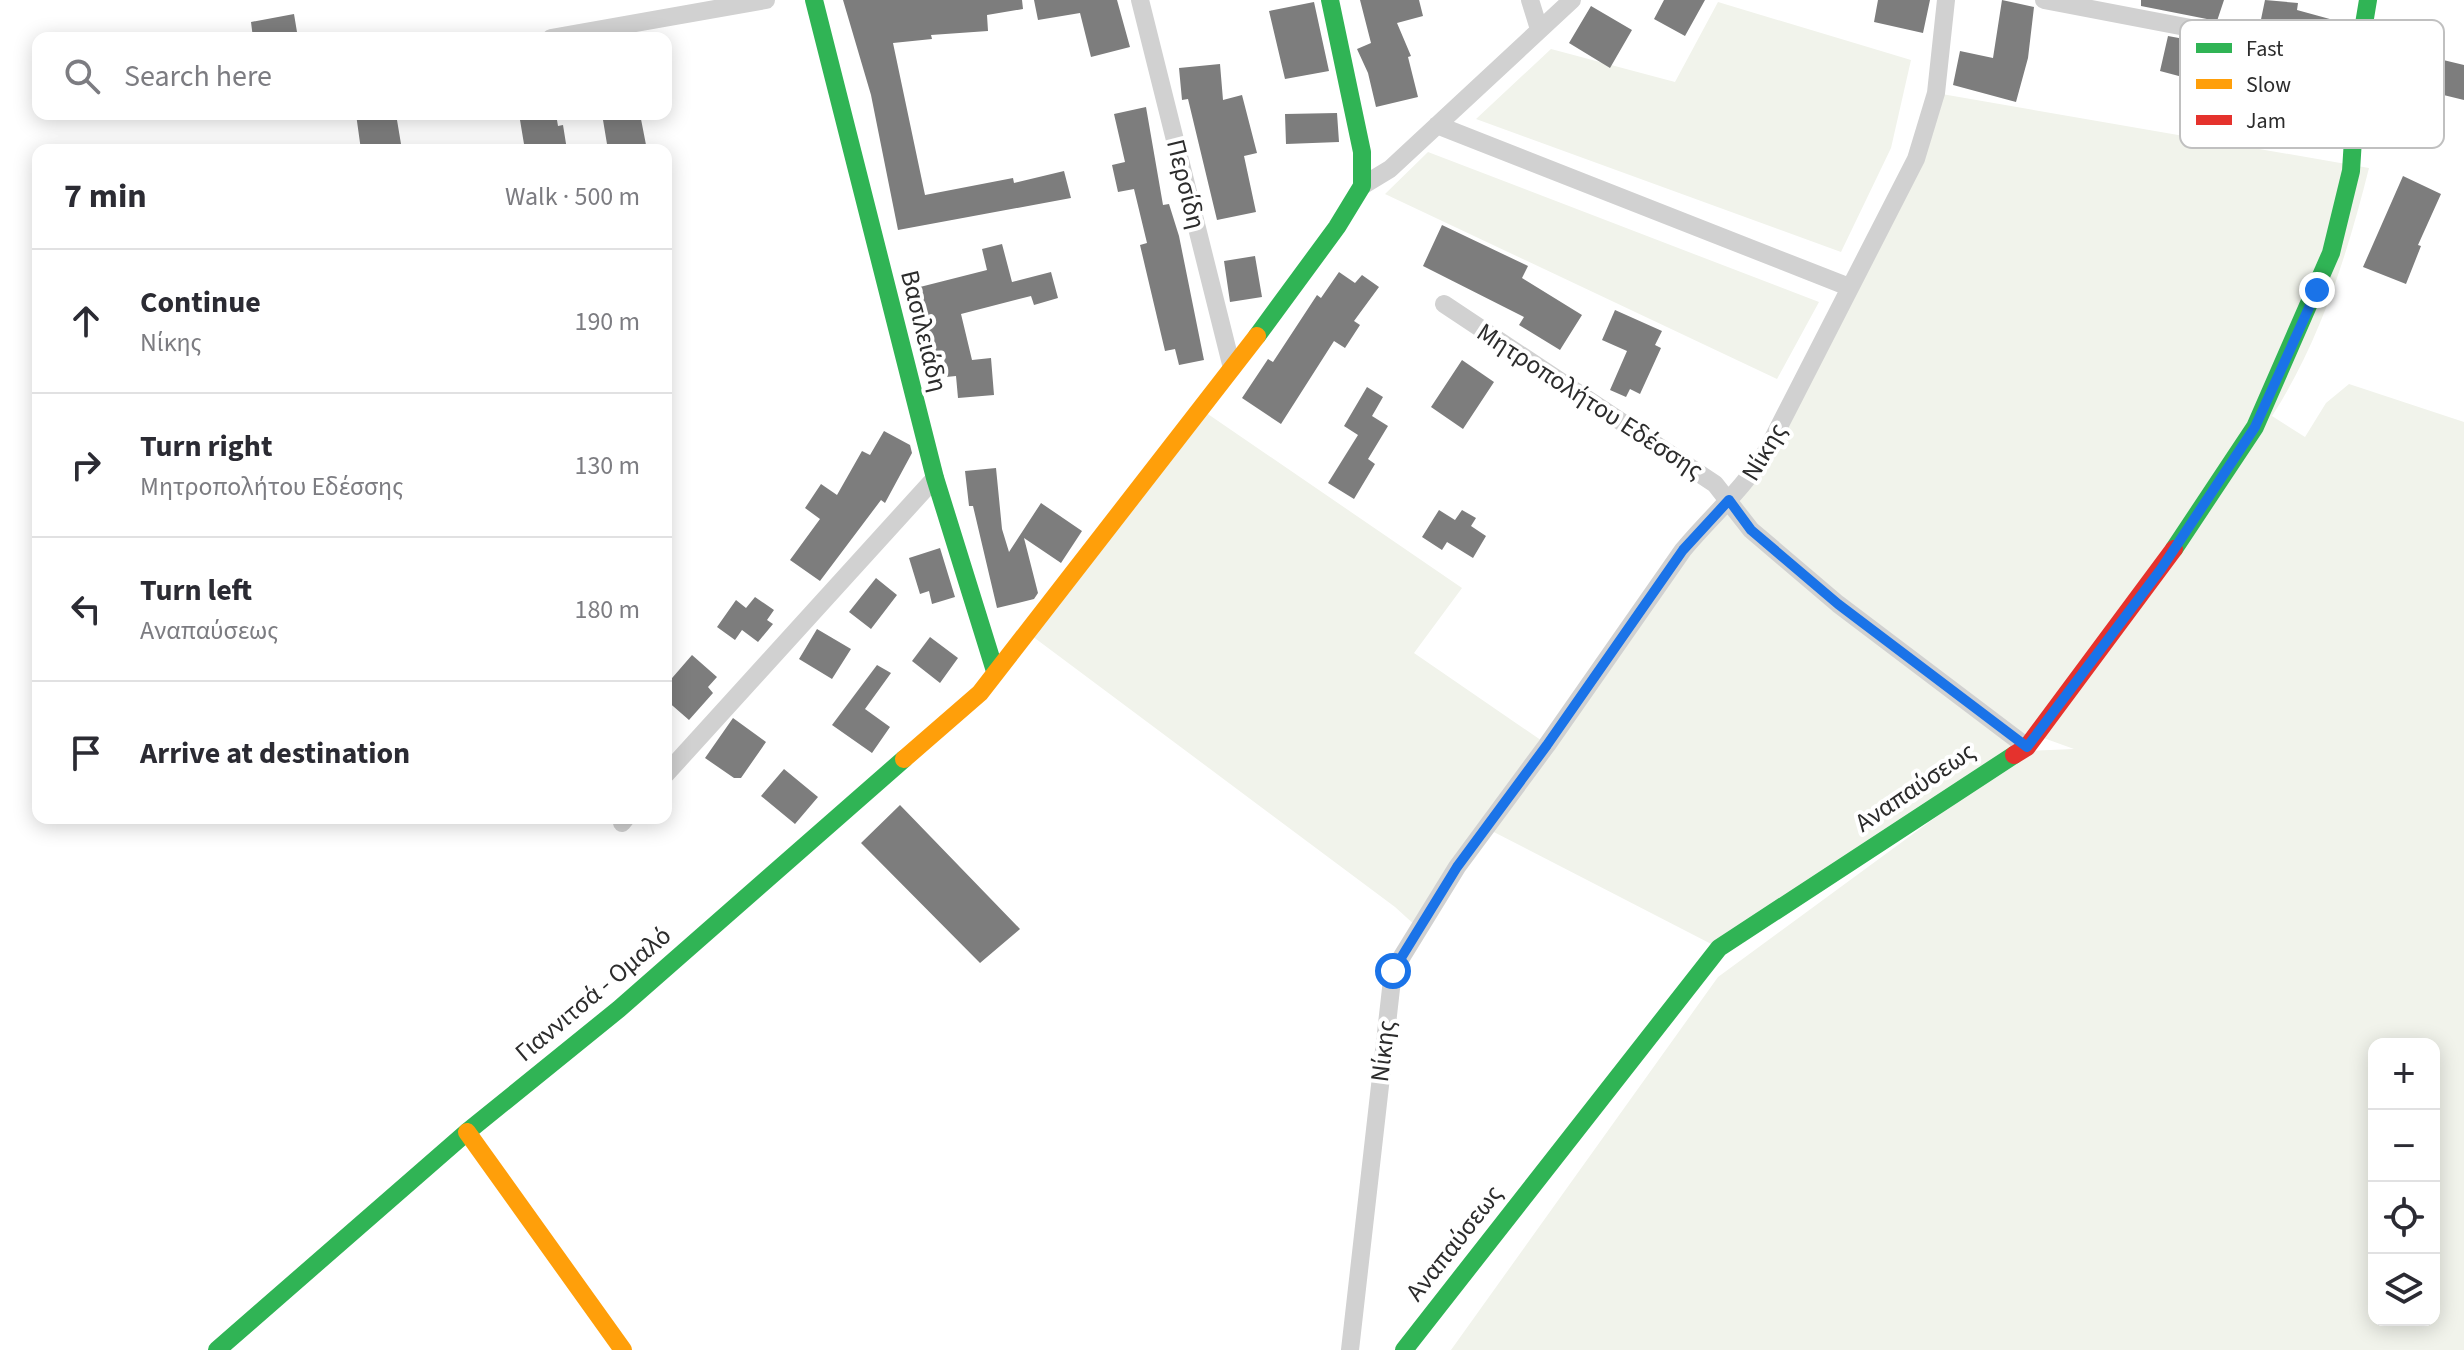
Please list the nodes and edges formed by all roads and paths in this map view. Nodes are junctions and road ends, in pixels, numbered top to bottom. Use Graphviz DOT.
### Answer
graph roads {
  1 [pos="766,0"];
  2 [pos="814,0"];
  3 [pos="1140,0"];
  4 [pos="1330,0"];
  5 [pos="1530,0"];
  6 [pos="1572,0"];
  7 [pos="1946,0"];
  8 [pos="2044,0"];
  9 [pos="2368,0"];
  10 [pos="2365,20"];
  11 [pos="2180,26"];
  12 [pos="1539,29"];
  13 [pos="585,32"];
  14 [pos="1437,125"];
  15 [pos="2353,148"];
  16 [pos="1362,186"];
  17 [pos="1849,287"];
  18 [pos="1444,304"];
  19 [pos="1232,368"];
  20 [pos="935,478"];
  21 [pos="1729,500"];
  22 [pos="995,671"];
  23 [pos="2027,747"];
  24 [pos="672,767"];
  25 [pos="467,1132"];
  26 [pos="217,1350"];
  27 [pos="623,1350"];
  28 [pos="1350,1350"];
  29 [pos="1404,1350"];
  1 -- 13 [label="street"];
  2 -- 20 [label="street, Βασιλειάδη"];
  3 -- 19 [label="street, Περσίδη"];
  4 -- 16 [label="street"];
  5 -- 12 [label="street"];
  6 -- 12 [label="street"];
  7 -- 17 [label="street, Νίκης"];
  8 -- 11 [label="street"];
  9 -- 10 [label="street, Αναπαύσεως"];
  12 -- 14 [label="street"];
  14 -- 16 [label="street"];
  14 -- 17 [label="street"];
  15 -- 23 [label="street, Αναπαύσεως"];
  16 -- 19 [label="street, Γιαννιτσά - Ομαλό"];
  17 -- 21 [label="street, Νίκης"];
  18 -- 21 [label="street, Μητροπολήτου Εδέσσης"];
  19 -- 22 [label="street, Γιαννιτσά - Ομαλό"];
  20 -- 22 [label="street, Βασιλειάδη"];
  20 -- 24 [label="street"];
  21 -- 23 [label="street, Μητροπολήτου Εδέσσης"];
  21 -- 28 [label="street, Νίκης"];
  22 -- 25 [label="street, Γιαννιτσά - Ομαλό"];
  23 -- 29 [label="street, Αναπαύσεως"];
  25 -- 26 [label="street, Γιαννιτσά - Ομαλό"];
  25 -- 27 [label="street"];
}
